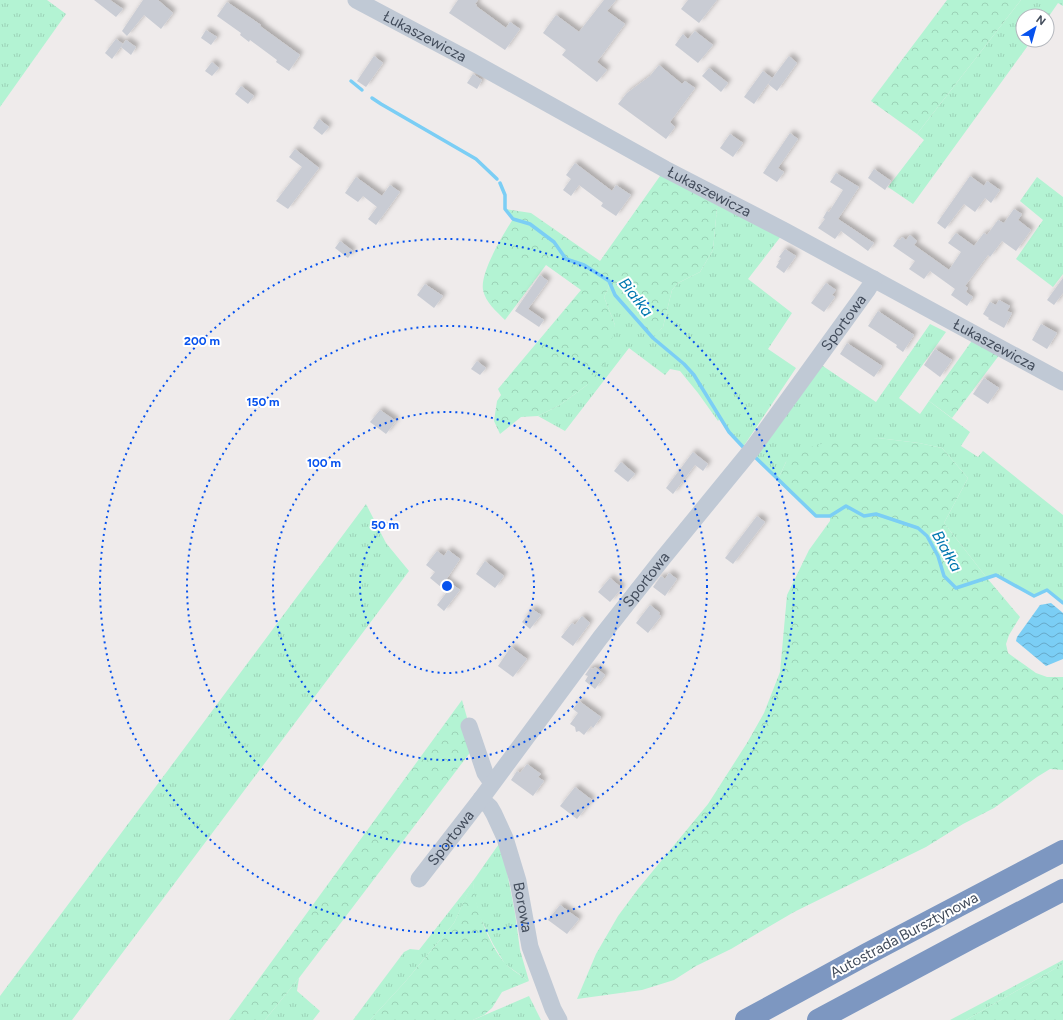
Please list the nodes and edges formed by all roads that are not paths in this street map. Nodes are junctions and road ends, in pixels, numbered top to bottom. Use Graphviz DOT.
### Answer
graph roads {
  1 [pos="356,0"];
  2 [pos="874,279"];
  3 [pos="1063,382"];
  4 [pos="469,726"];
  5 [pos="492,783"];
  6 [pos="481,798"];
  7 [pos="1063,851"];
  8 [pos="419,879"];
  9 [pos="1063,890"];
  10 [pos="559,1020"];
  11 [pos="746,1020"];
  12 [pos="818,1020"];
  1 -- 2 [label="street, Łukaszewicza"];
  2 -- 3 [label="street, Łukaszewicza"];
  2 -- 5 [label="street, Sportowa"];
  4 -- 5 [label="street"];
  5 -- 6 [label="street, Sportowa"];
  6 -- 8 [label="street, Sportowa"];
  6 -- 10 [label="street, Borowa"];
  7 -- 11 [label="highway, Autostrada Bursztynowa"];
  9 -- 12 [label="highway"];
}
